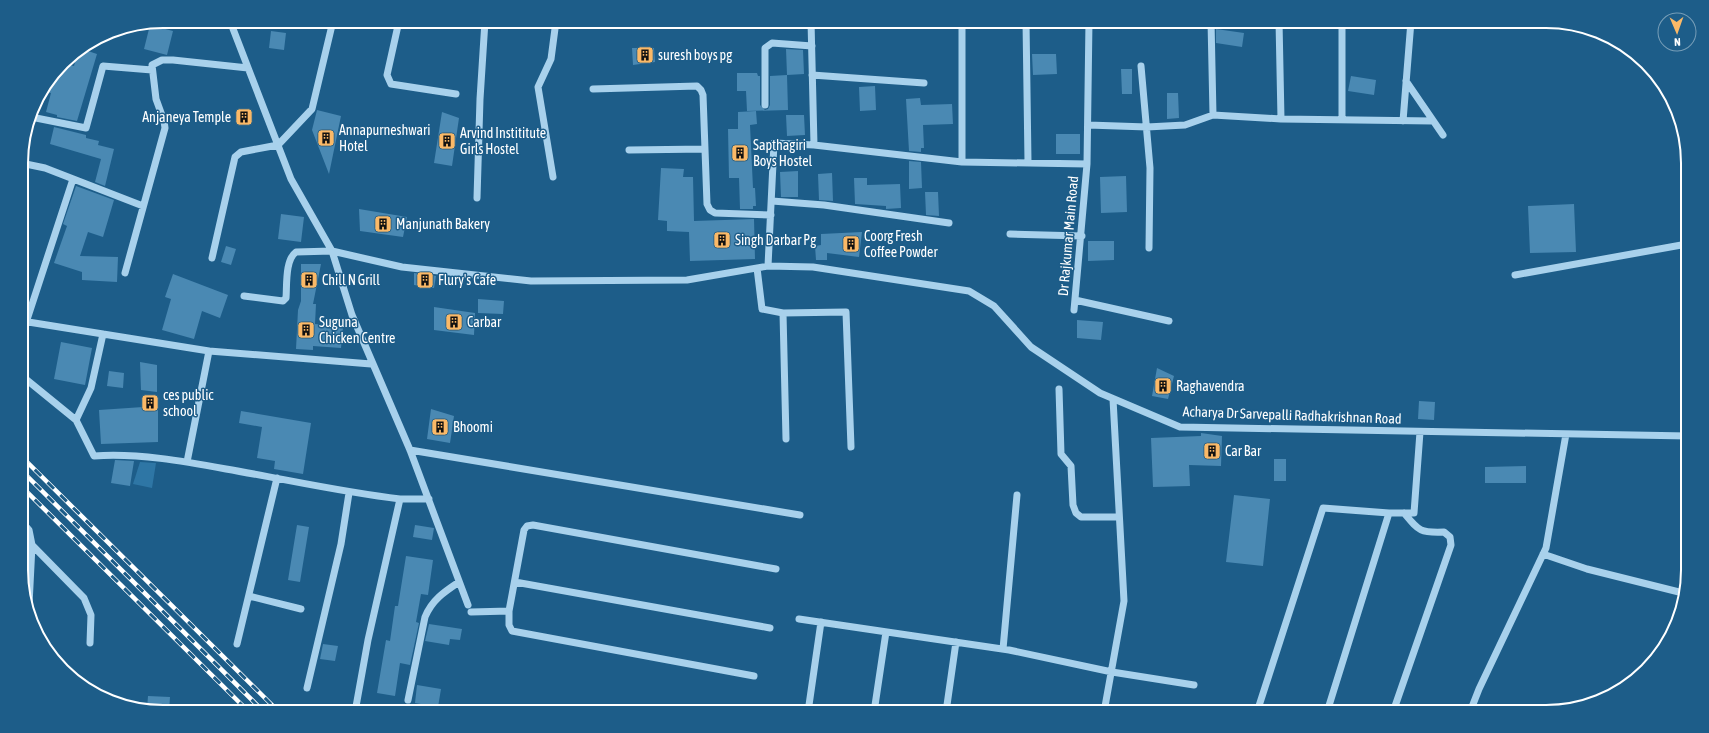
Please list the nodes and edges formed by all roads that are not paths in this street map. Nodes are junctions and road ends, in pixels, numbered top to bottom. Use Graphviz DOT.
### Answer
graph roads {
  1 [pos="233,28"];
  2 [pos="331,28"];
  3 [pos="398,28"];
  4 [pos="485,28"];
  5 [pos="555,28"];
  6 [pos="811,28"];
  7 [pos="962,28"];
  8 [pos="1026,28"];
  9 [pos="1089,28"];
  10 [pos="1211,28"];
  11 [pos="1279,28"];
  12 [pos="1342,28"];
  13 [pos="1410,28"];
  14 [pos="812,46"];
  15 [pos="1141,66"];
  16 [pos="248,68"];
  17 [pos="152,70"];
  18 [pos="812,75"];
  19 [pos="1406,81"];
  20 [pos="924,82"];
  21 [pos="594,89"];
  22 [pos="456,94"];
  23 [pos="765,105"];
  24 [pos="1213,115"];
  25 [pos="36,118"];
  26 [pos="1281,119"];
  27 [pos="1342,120"];
  28 [pos="1403,121"];
  29 [pos="1434,121"];
  30 [pos="1088,125"];
  31 [pos="1147,127"];
  32 [pos="1443,135"];
  33 [pos="278,145"];
  34 [pos="814,145"];
  35 [pos="705,149"];
  36 [pos="629,150"];
  37 [pos="962,162"];
  38 [pos="1028,162"];
  39 [pos="28,164"];
  40 [pos="1087,164"];
  41 [pos="553,177"];
  42 [pos="73,179"];
  43 [pos="477,198"];
  44 [pos="772,201"];
  45 [pos="143,206"];
  46 [pos="771,215"];
  47 [pos="950,223"];
  48 [pos="1010,234"];
  49 [pos="1082,236"];
  50 [pos="1681,245"];
  51 [pos="1149,248"];
  52 [pos="332,251"];
  53 [pos="212,258"];
  54 [pos="768,266"];
  55 [pos="757,268"];
  56 [pos="125,273"];
  57 [pos="1515,274"];
  58 [pos="244,296"];
  59 [pos="1075,300"];
  60 [pos="28,309"];
  61 [pos="1074,310"];
  62 [pos="783,313"];
  63 [pos="1169,321"];
  64 [pos="28,322"];
  65 [pos="103,334"];
  66 [pos="210,351"];
  67 [pos="371,364"];
  68 [pos="28,381"];
  69 [pos="1059,389"];
  70 [pos="1113,399"];
  71 [pos="76,420"];
  72 [pos="1420,432"];
  73 [pos="1566,434"];
  74 [pos="1681,436"];
  75 [pos="786,439"];
  76 [pos="851,447"];
  77 [pos="410,450"];
  78 [pos="187,462"];
  79 [pos="277,478"];
  80 [pos="350,493"];
  81 [pos="1017,495"];
  82 [pos="429,499"];
  83 [pos="400,500"];
  84 [pos="1389,513"];
  85 [pos="1404,513"];
  86 [pos="800,515"];
  87 [pos="1119,517"];
  88 [pos="28,529"];
  89 [pos="32,545"];
  90 [pos="1543,554"];
  91 [pos="776,569"];
  92 [pos="459,582"];
  93 [pos="514,582"];
  94 [pos="30,590"];
  95 [pos="1679,592"];
  96 [pos="249,596"];
  97 [pos="301,609"];
  98 [pos="509,611"];
  99 [pos="799,619"];
  100 [pos="820,622"];
  101 [pos="770,628"];
  102 [pos="886,632"];
  103 [pos="956,642"];
  104 [pos="90,643"];
  105 [pos="237,644"];
  106 [pos="1002,649"];
  107 [pos="1112,672"];
  108 [pos="754,676"];
  109 [pos="1194,686"];
  110 [pos="307,688"];
  111 [pos="408,700"];
  112 [pos="356,705"];
  113 [pos="809,705"];
  114 [pos="875,705"];
  115 [pos="947,705"];
  116 [pos="1105,705"];
  117 [pos="1258,705"];
  118 [pos="1329,705"];
  119 [pos="1395,705"];
  120 [pos="1473,705"];
  1 -- 16 [label="street"];
  2 -- 33 [label="street"];
  3 -- 22 [label="street"];
  4 -- 43 [label="street"];
  5 -- 41 [label="street"];
  6 -- 14 [label="street"];
  7 -- 37 [label="street"];
  8 -- 38 [label="street"];
  9 -- 30 [label="street, Dr Rajkumar Main Road"];
  10 -- 24 [label="street"];
  11 -- 26 [label="street"];
  12 -- 27 [label="street"];
  13 -- 19 [label="street"];
  14 -- 18 [label="street"];
  14 -- 23 [label="street"];
  15 -- 31 [label="street"];
  16 -- 17 [label="street"];
  16 -- 33 [label="street"];
  17 -- 25 [label="street"];
  17 -- 45 [label="street"];
  18 -- 20 [label="street"];
  18 -- 34 [label="street"];
  19 -- 28 [label="street"];
  19 -- 29 [label="street"];
  21 -- 35 [label="street"];
  24 -- 26 [label="street"];
  24 -- 31 [label="street"];
  26 -- 27 [label="street"];
  27 -- 28 [label="street"];
  28 -- 29 [label="street"];
  29 -- 32 [label="street"];
  30 -- 31 [label="street"];
  30 -- 40 [label="street, Dr Rajkumar Main Road"];
  31 -- 51 [label="street"];
  33 -- 52 [label="street"];
  33 -- 53 [label="street"];
  34 -- 37 [label="street"];
  34 -- 44 [label="street"];
  35 -- 36 [label="street"];
  35 -- 46 [label="street"];
  37 -- 38 [label="street"];
  38 -- 40 [label="street"];
  39 -- 42 [label="street"];
  40 -- 49 [label="street, Dr Rajkumar Main Road"];
  42 -- 45 [label="street"];
  42 -- 60 [label="street"];
  44 -- 46 [label="street"];
  44 -- 47 [label="street"];
  45 -- 56 [label="street"];
  46 -- 54 [label="street"];
  48 -- 49 [label="street"];
  49 -- 59 [label="street, Dr Rajkumar Main Road"];
  50 -- 57 [label="street"];
  52 -- 55 [label="street, Acharya Dr Sarvepalli Radhakrishnan Road"];
  52 -- 58 [label="street, Acharya Dr Sarvepalli Radhakrishnan Road"];
  52 -- 67 [label="street"];
  54 -- 55 [label="street, Acharya Dr Sarvepalli Radhakrishnan Road"];
  54 -- 70 [label="street, Acharya Dr Sarvepalli Radhakrishnan Road"];
  55 -- 62 [label="street"];
  59 -- 61 [label="street, Dr Rajkumar Main Road"];
  59 -- 63 [label="street"];
  62 -- 75 [label="street"];
  62 -- 76 [label="street"];
  64 -- 65 [label="street"];
  65 -- 66 [label="street"];
  65 -- 71 [label="street"];
  66 -- 67 [label="street"];
  66 -- 78 [label="street"];
  67 -- 77 [label="street"];
  68 -- 71 [label="street"];
  69 -- 87 [label="street"];
  70 -- 72 [label="street, Acharya Dr Sarvepalli Radhakrishnan Road"];
  70 -- 87 [label="street"];
  71 -- 78 [label="street"];
  72 -- 73 [label="street, Acharya Dr Sarvepalli Radhakrishnan Road"];
  72 -- 85 [label="street"];
  73 -- 74 [label="street, Acharya Dr Sarvepalli Radhakrishnan Road"];
  73 -- 90 [label="street"];
  77 -- 82 [label="street"];
  77 -- 86 [label="street"];
  78 -- 79 [label="street"];
  79 -- 80 [label="street"];
  79 -- 96 [label="street"];
  80 -- 83 [label="street"];
  80 -- 110 [label="street"];
  81 -- 106 [label="street"];
  82 -- 83 [label="street"];
  82 -- 92 [label="street"];
  83 -- 112 [label="street"];
  84 -- 85 [label="street"];
  84 -- 117 [label="street"];
  84 -- 118 [label="street"];
  85 -- 119 [label="street"];
  87 -- 107 [label="street"];
  88 -- 89 [label="street"];
  89 -- 94 [label="street"];
  89 -- 104 [label="street"];
  90 -- 95 [label="street"];
  90 -- 120 [label="street"];
  91 -- 93 [label="street"];
  92 -- 98 [label="street"];
  92 -- 111 [label="street"];
  93 -- 98 [label="street"];
  93 -- 101 [label="street"];
  96 -- 97 [label="street"];
  96 -- 105 [label="street"];
  98 -- 108 [label="street"];
  99 -- 100 [label="street"];
  100 -- 102 [label="street"];
  100 -- 113 [label="street"];
  102 -- 103 [label="street"];
  102 -- 114 [label="street"];
  103 -- 106 [label="street"];
  103 -- 115 [label="street"];
  106 -- 107 [label="street"];
  107 -- 109 [label="street"];
  107 -- 116 [label="street"];
}
